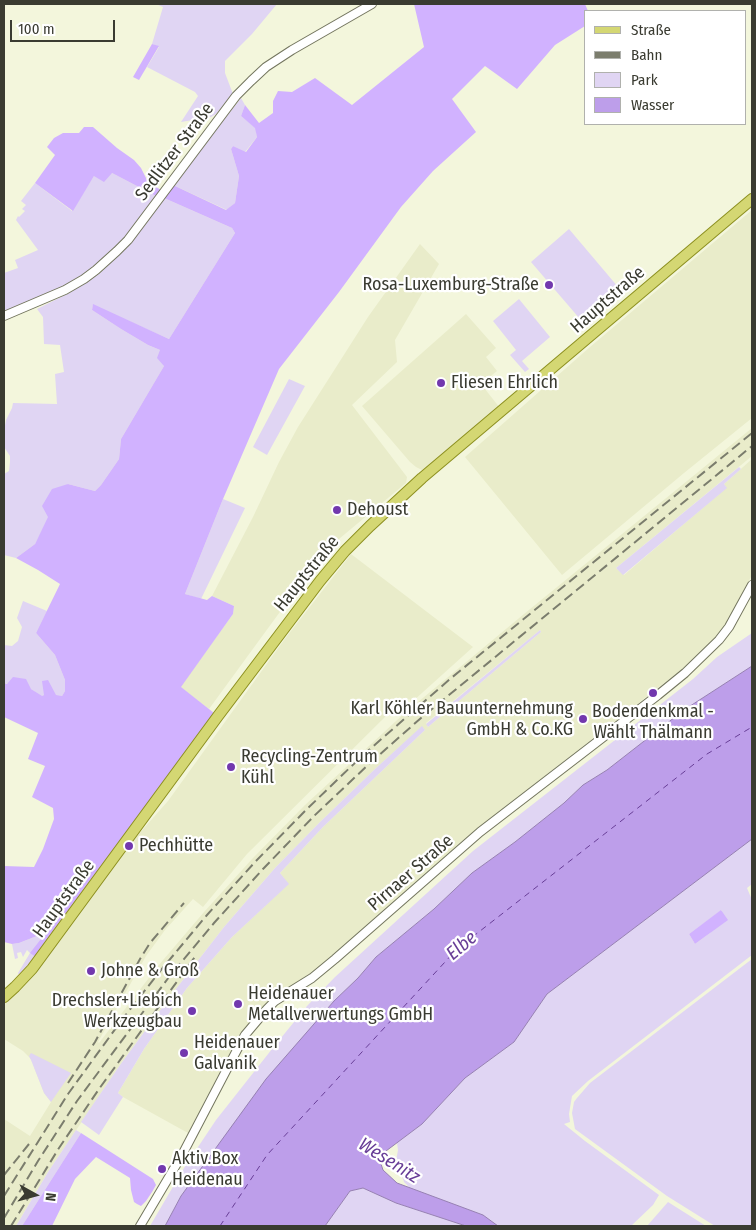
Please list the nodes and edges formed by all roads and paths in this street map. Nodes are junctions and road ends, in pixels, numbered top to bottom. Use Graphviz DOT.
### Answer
graph roads {
  1 [pos="372,4"];
  2 [pos="752,199"];
  3 [pos="4,316"];
  4 [pos="752,585"];
  5 [pos="4,997"];
  6 [pos="140,1226"];
  1 -- 3 [label="street, Sedlitzer Straße"];
  2 -- 5 [label="main road, Hauptstraße"];
  4 -- 6 [label="street, Pirnaer Straße"];
}
